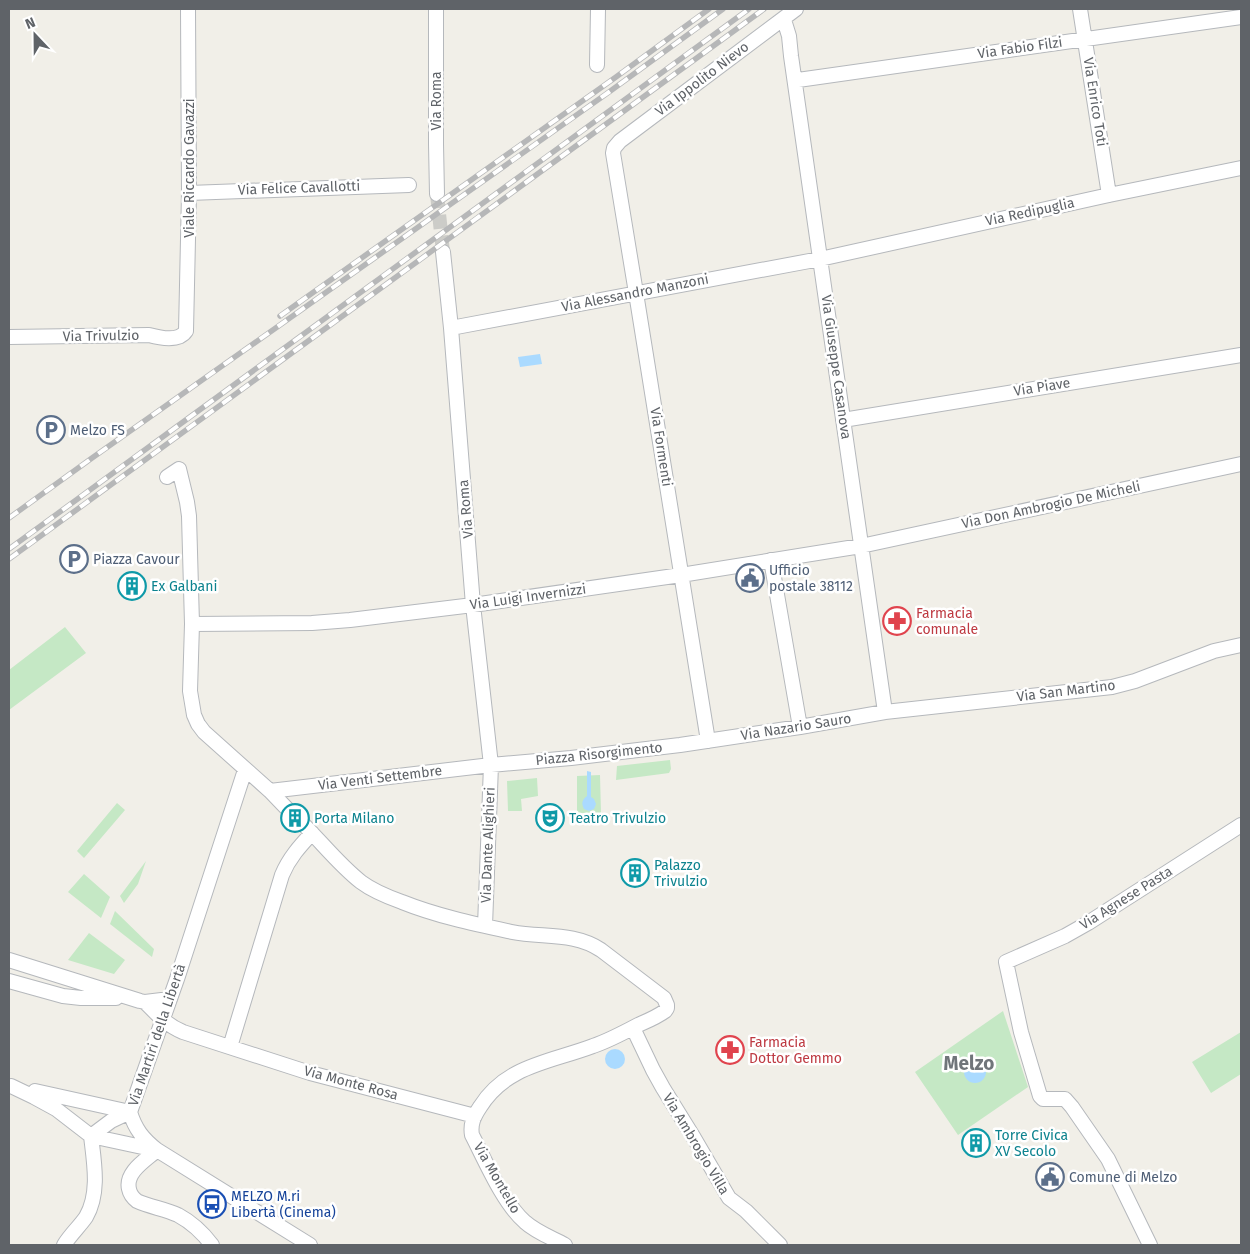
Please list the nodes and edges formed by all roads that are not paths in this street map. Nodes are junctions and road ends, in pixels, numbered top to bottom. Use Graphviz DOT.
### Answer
graph roads {
  1 [pos="188,9"];
  2 [pos="436,9"];
  3 [pos="598,9"];
  4 [pos="796,9"];
  5 [pos="1080,9"];
  6 [pos="1241,17"];
  7 [pos="785,23"];
  8 [pos="1085,39"];
  9 [pos="597,65"];
  10 [pos="798,80"];
  11 [pos="613,153"];
  12 [pos="1241,168"];
  13 [pos="409,184"];
  14 [pos="189,192"];
  15 [pos="437,194"];
  16 [pos="1109,195"];
  17 [pos="443,252"];
  18 [pos="820,259"];
  19 [pos="636,293"];
  20 [pos="187,328"];
  21 [pos="451,328"];
  22 [pos="9,337"];
  23 [pos="1241,355"];
  24 [pos="843,420"];
  25 [pos="1241,464"];
  26 [pos="167,477"];
  27 [pos="861,546"];
  28 [pos="772,560"];
  29 [pos="681,575"];
  30 [pos="474,604"];
  31 [pos="192,624"];
  32 [pos="1241,645"];
  33 [pos="885,712"];
  34 [pos="800,727"];
  35 [pos="708,741"];
  36 [pos="491,765"];
  37 [pos="245,770"];
  38 [pos="270,791"];
  39 [pos="1241,825"];
  40 [pos="312,833"];
  41 [pos="485,926"];
  42 [pos="9,960"];
  43 [pos="9,981"];
  44 [pos="170,999"];
  45 [pos="138,1000"];
  46 [pos="162,1021"];
  47 [pos="633,1028"];
  48 [pos="230,1047"];
  49 [pos="10,1086"];
  50 [pos="130,1112"];
  51 [pos="475,1116"];
  52 [pos="91,1136"];
  53 [pos="157,1150"];
  54 [pos="64,1245"];
  55 [pos="212,1245"];
  56 [pos="310,1245"];
  57 [pos="565,1245"];
  58 [pos="780,1245"];
  59 [pos="1150,1245"];
  1 -- 14 [label="street, Viale Riccardo Gavazzi"];
  2 -- 15 [label="street, Via Roma"];
  3 -- 9 [label="street"];
  4 -- 11 [label="street, Via Ippolito Nievo"];
  5 -- 8 [label="street, Via Enrico Toti"];
  6 -- 8 [label="street, Via Fabio Filzi"];
  7 -- 18 [label="street, Via Giuseppe Casanova"];
  8 -- 10 [label="street, Via Fabio Filzi"];
  8 -- 16 [label="street, Via Enrico Toti"];
  11 -- 19 [label="street, Via Formenti"];
  12 -- 16 [label="street, Via Redipuglia"];
  13 -- 14 [label="street, Via Felice Cavallotti"];
  14 -- 20 [label="street, Viale Riccardo Gavazzi"];
  16 -- 18 [label="street, Via Redipuglia"];
  17 -- 21 [label="street, Via Roma"];
  18 -- 19 [label="street, Via Alessandro Manzoni"];
  18 -- 24 [label="street, Via Giuseppe Casanova"];
  19 -- 21 [label="street, Via Alessandro Manzoni"];
  19 -- 29 [label="street, Via Formenti"];
  20 -- 22 [label="street, Via Trivulzio"];
  21 -- 30 [label="street, Via Roma"];
  23 -- 24 [label="street, Via Piave"];
  24 -- 27 [label="street, Via Giuseppe Casanova"];
  25 -- 27 [label="street, Via Don Ambrogio De Micheli"];
  26 -- 31 [label="street"];
  27 -- 28 [label="street, Via Luigi Invernizzi"];
  27 -- 33 [label="street, Via Giuseppe Casanova"];
  28 -- 29 [label="street, Via Luigi Invernizzi"];
  28 -- 34 [label="street"];
  29 -- 30 [label="street, Via Luigi Invernizzi"];
  29 -- 35 [label="street, Via Formenti"];
  30 -- 31 [label="street, Via Luigi Invernizzi"];
  30 -- 36 [label="street, Via Roma"];
  31 -- 37 [label="street"];
  32 -- 33 [label="street, Via San Martino"];
  33 -- 34 [label="street, Via Nazario Sauro"];
  34 -- 35 [label="street, Via Nazario Sauro"];
  35 -- 36 [label="street, Piazza Risorgimento"];
  36 -- 38 [label="street, Via Venti Settembre"];
  36 -- 41 [label="street, Via Dante Alighieri"];
  37 -- 38 [label="street"];
  37 -- 44 [label="street, Via Martiri della Libertà"];
  38 -- 40 [label="street"];
  39 -- 59 [label="street, Via Agnese Pasta"];
  40 -- 41 [label="street"];
  40 -- 48 [label="street"];
  41 -- 47 [label="street"];
  42 -- 45 [label="street"];
  43 -- 45 [label="street"];
  44 -- 45 [label="street"];
  44 -- 46 [label="street, Via Martiri della Libertà"];
  45 -- 46 [label="street"];
  46 -- 48 [label="street, Via Monte Rosa"];
  46 -- 50 [label="street, Via Martiri della Libertà"];
  47 -- 51 [label="street"];
  47 -- 58 [label="street, Via Ambrogio Villa"];
  48 -- 51 [label="street, Via Monte Rosa"];
  49 -- 50 [label="street"];
  49 -- 52 [label="street"];
  50 -- 52 [label="street"];
  50 -- 53 [label="street, Via Martiri della Libertà"];
  51 -- 57 [label="street, Via Montello"];
  52 -- 53 [label="street"];
  52 -- 54 [label="street"];
  53 -- 55 [label="street"];
  53 -- 56 [label="street, Via Martiri della Libertà"];
}
